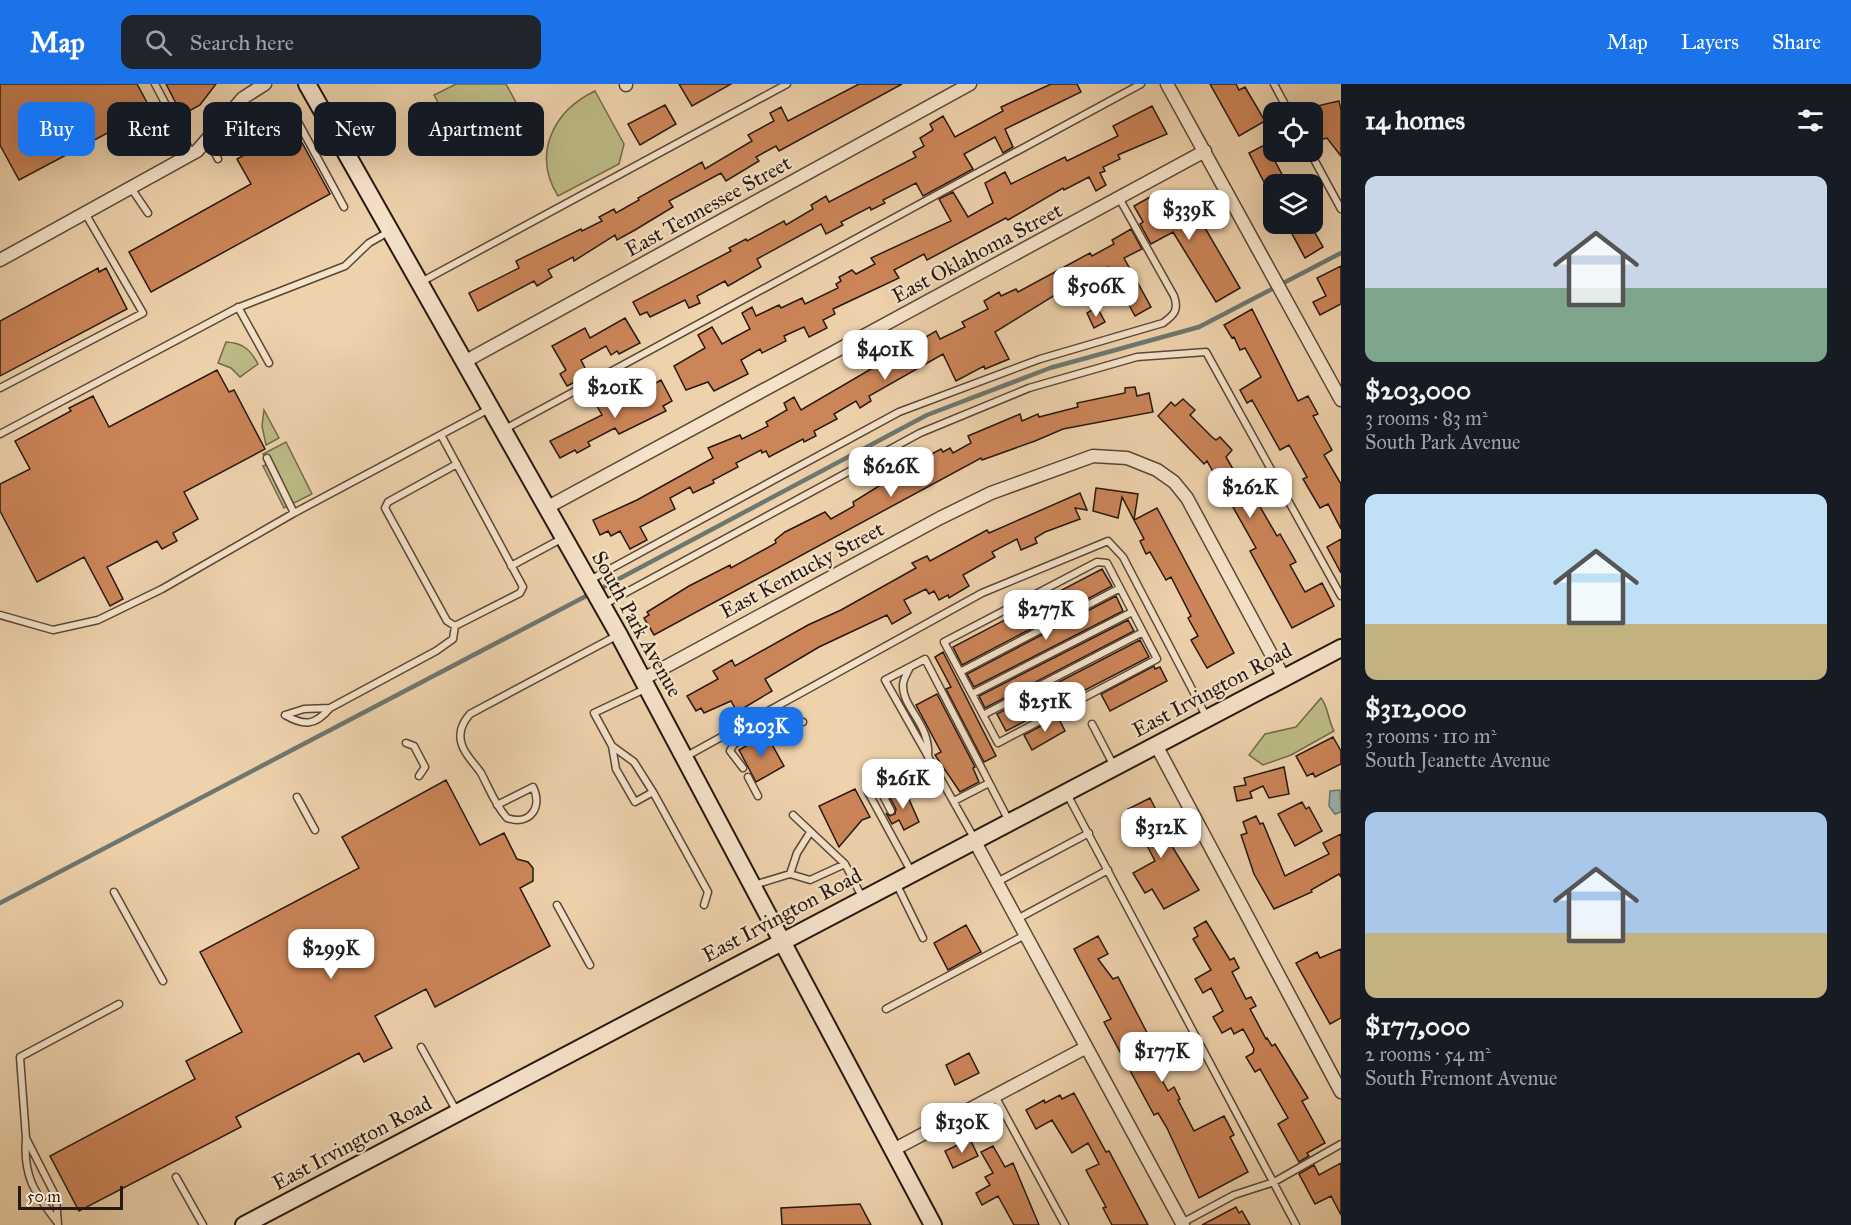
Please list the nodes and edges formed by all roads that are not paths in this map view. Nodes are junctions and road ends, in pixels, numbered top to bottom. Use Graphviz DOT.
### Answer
graph roads {
  1 [pos="155,84"];
  2 [pos="265,84"];
  3 [pos="307,84"];
  4 [pos="787,84"];
  5 [pos="970,84"];
  6 [pos="1141,84"];
  7 [pos="1167,84"];
  8 [pos="1283,84"];
  9 [pos="1275,86"];
  10 [pos="240,102"];
  11 [pos="1284,102"];
  12 [pos="302,129"];
  13 [pos="203,144"];
  14 [pos="1205,152"];
  15 [pos="192,154"];
  16 [pos="216,156"];
  17 [pos="218,159"];
  18 [pos="1315,162"];
  19 [pos="131,188"];
  20 [pos="1119,198"];
  21 [pos="344,207"];
  22 [pos="1341,209"];
  23 [pos="85,213"];
  24 [pos="148,213"];
  25 [pos="390,231"];
  26 [pos="0,260"];
  27 [pos="419,283"];
  28 [pos="238,307"];
  29 [pos="464,362"];
  30 [pos="269,363"];
  31 [pos="0,388"];
  32 [pos="1341,400"];
  33 [pos="490,408"];
  34 [pos="503,430"];
  35 [pos="0,434"];
  36 [pos="441,435"];
  37 [pos="267,458"];
  38 [pos="457,464"];
  39 [pos="546,508"];
  40 [pos="294,513"];
  41 [pos="563,538"];
  42 [pos="511,566"];
  43 [pos="588,581"];
  44 [pos="1120,588"];
  45 [pos="1341,596"];
  46 [pos="600,603"];
  47 [pos="1132,612"];
  48 [pos="0,615"];
  49 [pos="455,626"];
  50 [pos="1143,632"];
  51 [pos="619,635"];
  52 [pos="1341,648"];
  53 [pos="911,667"];
  54 [pos="960,672"];
  55 [pos="1284,678"];
  56 [pos="645,683"];
  57 [pos="972,694"];
  58 [pos="330,708"];
  59 [pos="983,715"];
  60 [pos="1207,718"];
  61 [pos="803,722"];
  62 [pos="1092,724"];
  63 [pos="406,743"];
  64 [pos="612,746"];
  65 [pos="1156,746"];
  66 [pos="685,757"];
  67 [pos="928,758"];
  68 [pos="1114,767"];
  69 [pos="743,768"];
  70 [pos="419,776"];
  71 [pos="748,777"];
  72 [pos="989,783"];
  73 [pos="878,786"];
  74 [pos="653,792"];
  75 [pos="868,792"];
  76 [pos="1066,792"];
  77 [pos="758,796"];
  78 [pos="297,797"];
  79 [pos="954,801"];
  80 [pos="497,805"];
  81 [pos="891,811"];
  82 [pos="792,815"];
  83 [pos="1009,822"];
  84 [pos="315,830"];
  85 [pos="1089,833"];
  86 [pos="809,834"];
  87 [pos="974,840"];
  88 [pos="845,864"];
  89 [pos="1108,870"];
  90 [pos="912,873"];
  91 [pos="790,874"];
  92 [pos="895,881"];
  93 [pos="997,882"];
  94 [pos="754,885"];
  95 [pos="114,892"];
  96 [pos="862,898"];
  97 [pos="558,905"];
  98 [pos="704,905"];
  99 [pos="1017,919"];
  100 [pos="1025,935"];
  101 [pos="923,938"];
  102 [pos="783,940"];
  103 [pos="590,965"];
  104 [pos="163,981"];
  105 [pos="119,1004"];
  106 [pos="886,1009"];
  107 [pos="421,1047"];
  108 [pos="1086,1048"];
  109 [pos="1341,1092"];
  110 [pos="995,1096"];
  111 [pos="457,1112"];
  112 [pos="26,1138"];
  113 [pos="1341,1144"];
  114 [pos="893,1150"];
  115 [pos="176,1177"];
  116 [pos="1274,1182"];
  117 [pos="58,1223"];
  118 [pos="1183,1224"];
  119 [pos="203,1225"];
  120 [pos="244,1225"];
  121 [pos="933,1225"];
  122 [pos="1065,1225"];
  123 [pos="1296,1225"];
  1 -- 15 [label="lane"];
  2 -- 10 [label="street"];
  3 -- 25 [label="main road, South Park Avenue"];
  4 -- 27 [label="lane"];
  5 -- 29 [label="street, East Tennessee Street"];
  6 -- 34 [label="lane"];
  7 -- 14 [label="street"];
  8 -- 9 [label="lane"];
  9 -- 11 [label="lane"];
  12 -- 21 [label="lane"];
  13 -- 15 [label="street"];
  14 -- 20 [label="street, East Oklahoma Street"];
  14 -- 32 [label="street"];
  15 -- 19 [label="street"];
  16 -- 17 [label="lane"];
  18 -- 22 [label="lane"];
  19 -- 23 [label="street"];
  19 -- 24 [label="lane"];
  20 -- 39 [label="street, East Oklahoma Street"];
  20 -- 43 [label="lane"];
  23 -- 26 [label="street"];
  23 -- 31 [label="lane"];
  25 -- 27 [label="main road, South Park Avenue"];
  25 -- 28 [label="lane"];
  27 -- 29 [label="main road, South Park Avenue"];
  28 -- 30 [label="lane"];
  28 -- 35 [label="lane"];
  29 -- 33 [label="main road, South Park Avenue"];
  33 -- 34 [label="main road, South Park Avenue"];
  33 -- 36 [label="lane"];
  34 -- 39 [label="main road, South Park Avenue"];
  36 -- 38 [label="lane"];
  36 -- 40 [label="lane"];
  37 -- 40 [label="lane"];
  38 -- 42 [label="lane"];
  38 -- 49 [label="lane"];
  39 -- 41 [label="main road, South Park Avenue"];
  40 -- 48 [label="lane"];
  41 -- 42 [label="lane"];
  41 -- 43 [label="main road, South Park Avenue"];
  42 -- 49 [label="lane"];
  43 -- 46 [label="main road, South Park Avenue"];
  44 -- 47 [label="lane"];
  44 -- 54 [label="lane"];
  44 -- 54 [label="lane"];
  45 -- 46 [label="lane"];
  46 -- 51 [label="main road, South Park Avenue"];
  47 -- 50 [label="lane"];
  47 -- 57 [label="lane"];
  49 -- 58 [label="lane"];
  50 -- 59 [label="lane"];
  50 -- 59 [label="lane"];
  51 -- 56 [label="main road, South Park Avenue"];
  51 -- 80 [label="lane"];
  52 -- 55 [label="main road, East Irvington Road"];
  53 -- 67 [label="lane"];
  53 -- 67 [label="lane"];
  53 -- 72 [label="lane"];
  54 -- 57 [label="lane"];
  55 -- 56 [label="street, East Kentucky Street"];
  55 -- 60 [label="main road, East Irvington Road"];
  56 -- 64 [label="lane"];
  56 -- 66 [label="main road, South Park Avenue"];
  57 -- 59 [label="lane"];
  58 -- 58 [label="lane"];
  60 -- 65 [label="main road, East Irvington Road"];
  60 -- 66 [label="lane"];
  61 -- 69 [label="lane"];
  62 -- 68 [label="lane"];
  63 -- 70 [label="lane"];
  64 -- 74 [label="lane"];
  64 -- 74 [label="lane"];
  65 -- 68 [label="main road, East Irvington Road"];
  65 -- 109 [label="street"];
  66 -- 94 [label="main road, South Park Avenue"];
  67 -- 79 [label="lane"];
  68 -- 76 [label="main road, East Irvington Road"];
  71 -- 77 [label="lane"];
  72 -- 79 [label="lane"];
  72 -- 83 [label="lane"];
  73 -- 81 [label="lane"];
  74 -- 98 [label="lane"];
  75 -- 90 [label="lane"];
  76 -- 83 [label="main road, East Irvington Road"];
  76 -- 85 [label="lane"];
  78 -- 84 [label="lane"];
  79 -- 87 [label="lane"];
  80 -- 80 [label="lane"];
  82 -- 86 [label="lane"];
  83 -- 87 [label="main road, East Irvington Road"];
  85 -- 89 [label="lane"];
  85 -- 93 [label="lane"];
  86 -- 88 [label="lane"];
  86 -- 91 [label="lane"];
  87 -- 90 [label="main road, East Irvington Road"];
  87 -- 93 [label="street"];
  88 -- 91 [label="lane"];
  88 -- 96 [label="lane"];
  89 -- 99 [label="lane"];
  89 -- 116 [label="lane"];
  90 -- 92 [label="main road, East Irvington Road"];
  91 -- 94 [label="lane"];
  92 -- 96 [label="main road, East Irvington Road"];
  92 -- 101 [label="lane"];
  93 -- 99 [label="street"];
  94 -- 102 [label="main road, South Park Avenue"];
  95 -- 104 [label="lane"];
  96 -- 102 [label="main road, East Irvington Road"];
  97 -- 103 [label="lane"];
  99 -- 100 [label="street"];
  100 -- 106 [label="lane"];
  100 -- 108 [label="street"];
  102 -- 111 [label="main road, East Irvington Road"];
  102 -- 114 [label="main road, South Park Avenue"];
  105 -- 112 [label="lane"];
  107 -- 111 [label="lane"];
  108 -- 110 [label="street"];
  108 -- 118 [label="street"];
  110 -- 114 [label="street"];
  110 -- 122 [label="lane"];
  111 -- 120 [label="main road, East Irvington Road"];
  112 -- 117 [label="lane"];
  112 -- 117 [label="lane"];
  113 -- 116 [label="lane"];
  114 -- 121 [label="main road, South Park Avenue"];
  115 -- 119 [label="lane"];
  116 -- 118 [label="lane"];
  116 -- 123 [label="lane"];
}
